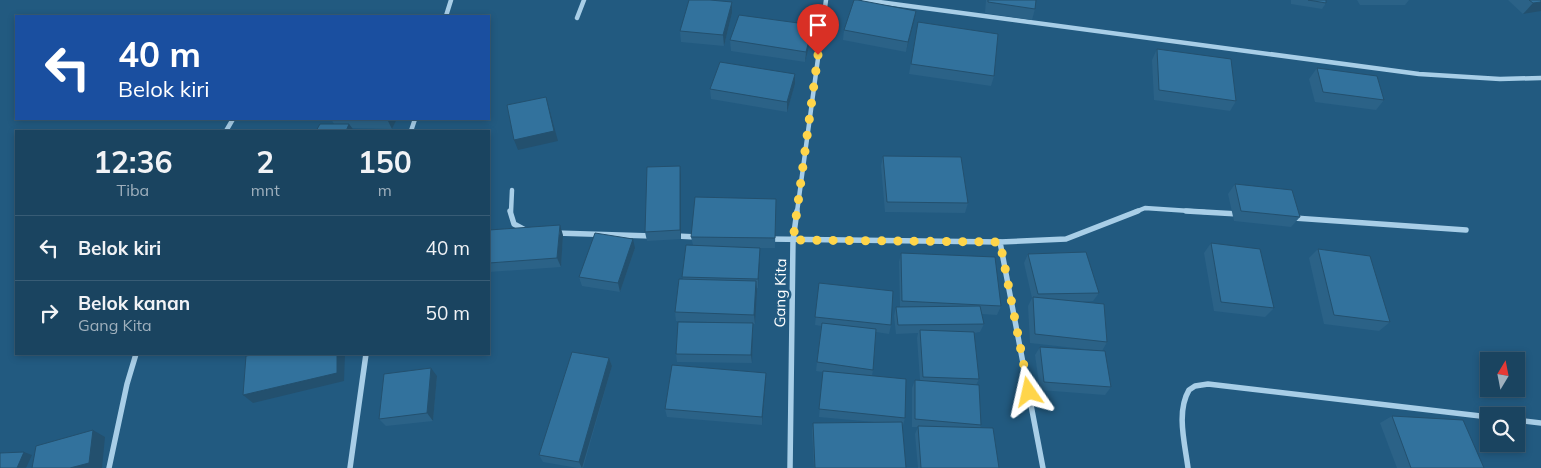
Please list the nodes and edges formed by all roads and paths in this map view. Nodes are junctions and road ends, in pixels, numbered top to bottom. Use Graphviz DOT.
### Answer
graph roads {
  1 [pos="451,0"];
  2 [pos="584,0"];
  3 [pos="826,0"];
  4 [pos="864,0"];
  5 [pos="446,15"];
  6 [pos="577,18"];
  7 [pos="1541,78"];
  8 [pos="512,190"];
  9 [pos="1249,215"];
  10 [pos="1288,217"];
  11 [pos="1466,230"];
  12 [pos="528,231"];
  13 [pos="545,233"];
  14 [pos="654,236"];
  15 [pos="674,236"];
  16 [pos="704,237"];
  17 [pos="763,239"];
  18 [pos="793,240"];
  19 [pos="1000,242"];
  20 [pos="136,355"];
  21 [pos="366,355"];
  22 [pos="1480,416"];
  23 [pos="1525,421"];
  24 [pos="1541,423"];
  25 [pos="109,468"];
  26 [pos="350,468"];
  27 [pos="790,468"];
  28 [pos="1043,468"];
  29 [pos="1188,468"];
  1 -- 5 [label="street"];
  2 -- 6 [label="street"];
  3 -- 18 [label="street, Gang Kita"];
  4 -- 7 [label="street"];
  8 -- 12 [label="street"];
  9 -- 19 [label="street"];
  10 -- 11 [label="street"];
  13 -- 14 [label="street"];
  15 -- 16 [label="street"];
  17 -- 18 [label="street"];
  18 -- 19 [label="street"];
  18 -- 27 [label="street, Gang Kita"];
  19 -- 28 [label="street"];
  20 -- 25 [label="street"];
  21 -- 26 [label="street"];
  22 -- 29 [label="street"];
  23 -- 24 [label="street"];
}
